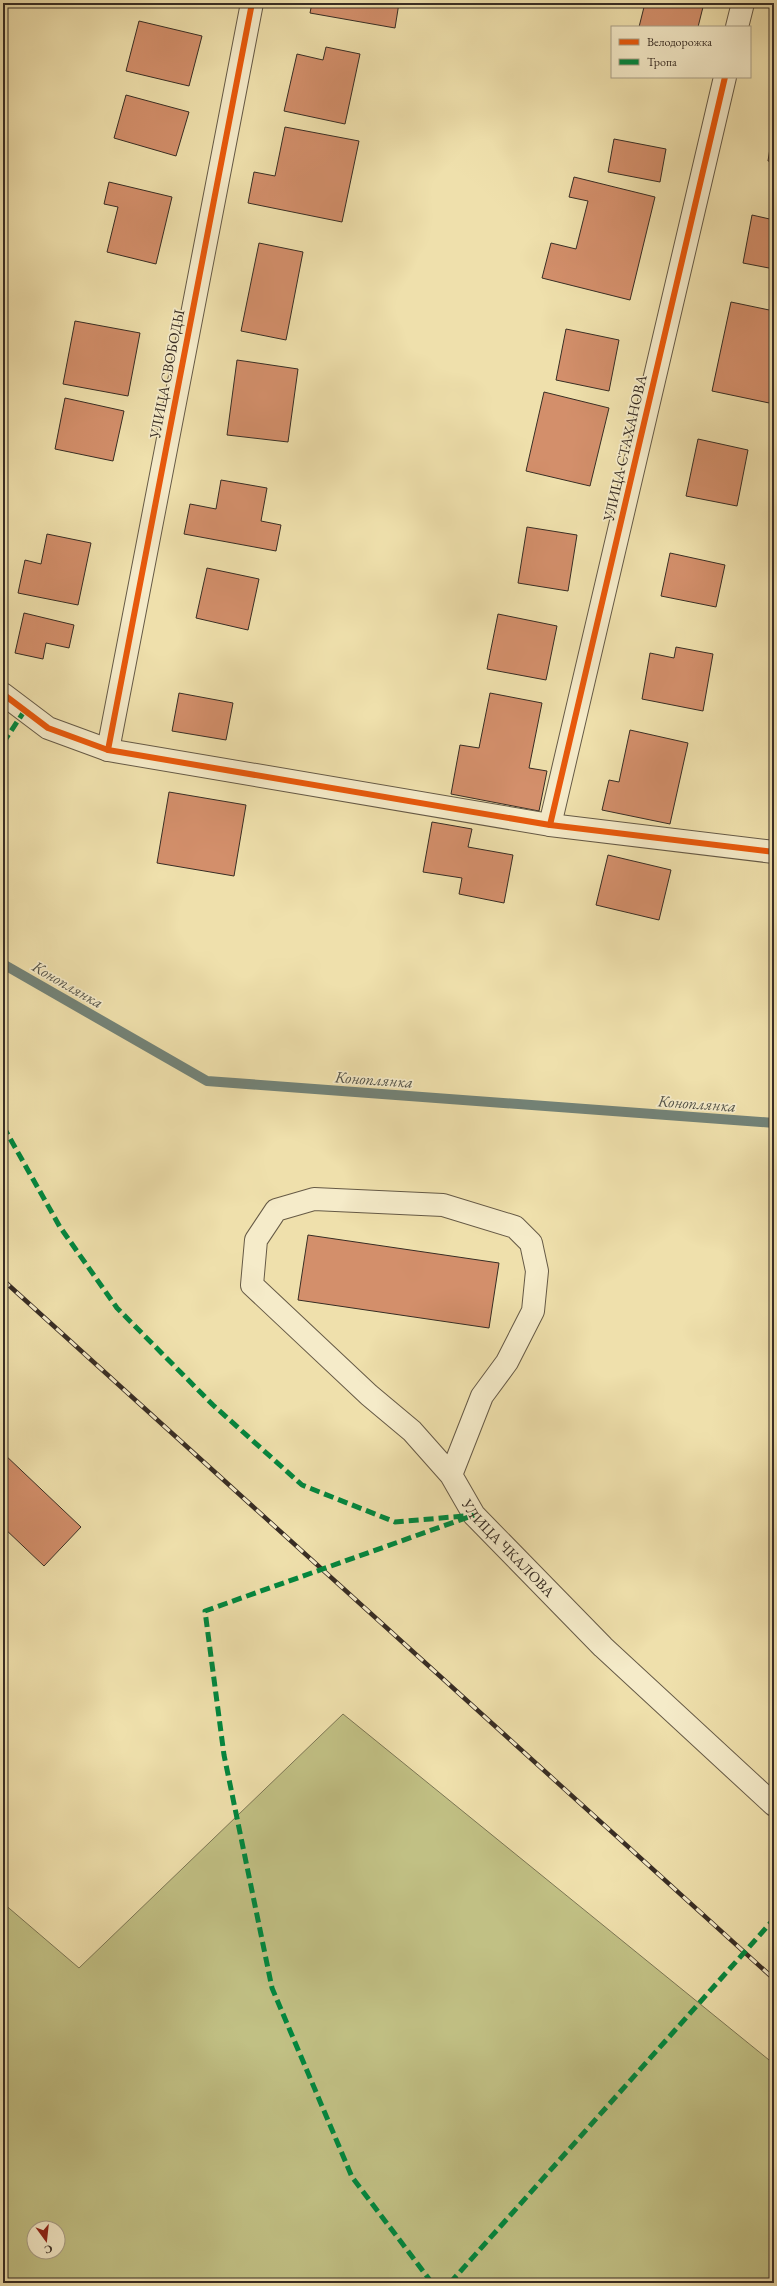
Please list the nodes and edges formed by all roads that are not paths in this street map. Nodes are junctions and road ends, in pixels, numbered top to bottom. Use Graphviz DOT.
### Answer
graph roads {
  1 [pos="252,3"];
  2 [pos="743,3"];
  3 [pos="737,26"];
  4 [pos="726,78"];
  5 [pos="3,694"];
  6 [pos="108,750"];
  7 [pos="550,825"];
  8 [pos="774,852"];
  9 [pos="451,1474"];
  10 [pos="774,1805"];
  1 -- 6 [label="street, УЛИЦА СВОБОДЫ"];
  2 -- 3 [label="street"];
  4 -- 7 [label="street, УЛИЦА СТАХАНОВА"];
  5 -- 6 [label="street"];
  6 -- 7 [label="street"];
  7 -- 8 [label="street"];
  9 -- 9 [label="street, УЛИЦА ЧКАЛОВА"];
  9 -- 10 [label="street, УЛИЦА ЧКАЛОВА"];
}
